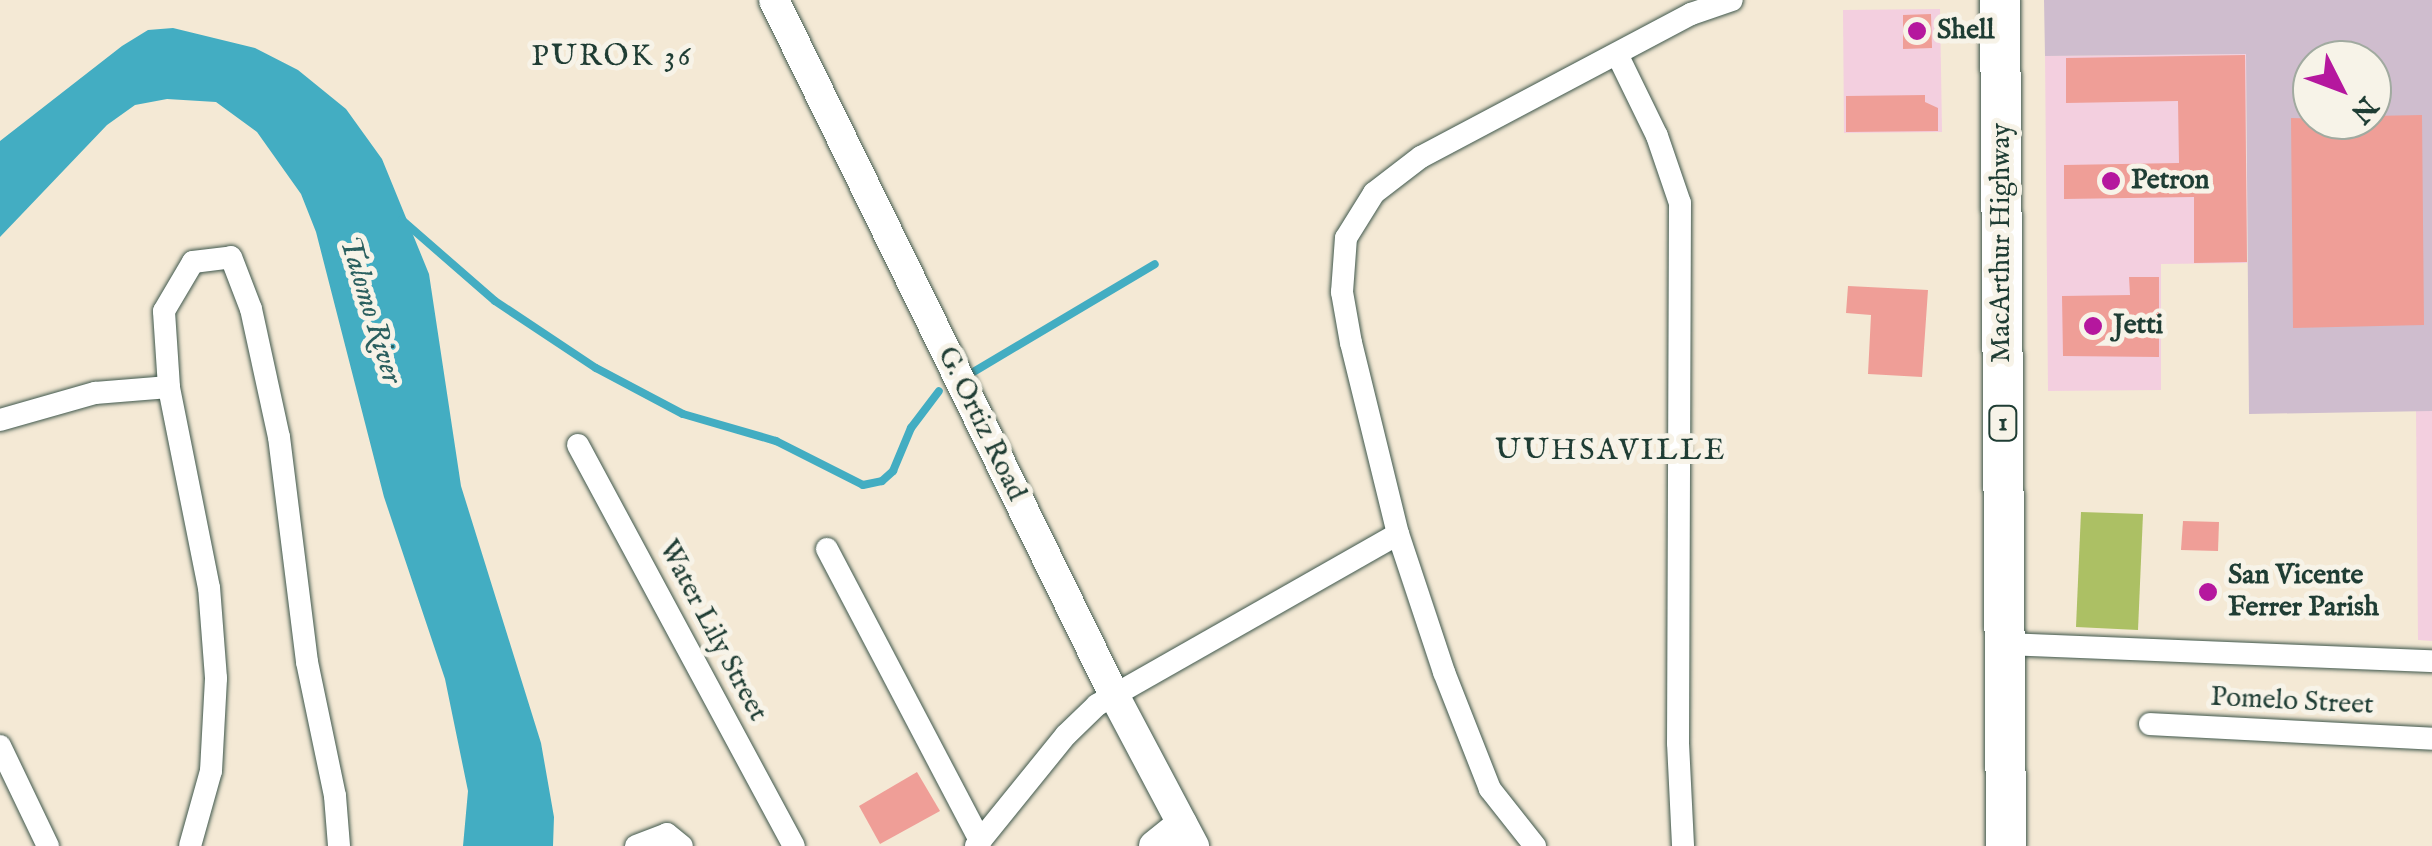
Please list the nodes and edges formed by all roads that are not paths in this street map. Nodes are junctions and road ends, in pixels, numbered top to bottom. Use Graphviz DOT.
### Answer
graph roads {
  1 [pos="774,0"];
  2 [pos="1732,0"];
  3 [pos="2000,0"];
  4 [pos="1617,54"];
  5 [pos="169,387"];
  6 [pos="0,420"];
  7 [pos="578,444"];
  8 [pos="1398,534"];
  9 [pos="827,548"];
  10 [pos="2004,644"];
  11 [pos="2432,661"];
  12 [pos="1114,695"];
  13 [pos="2150,724"];
  14 [pos="2432,739"];
  15 [pos="0,746"];
  16 [pos="1188,834"];
  17 [pos="978,844"];
  18 [pos="48,846"];
  19 [pos="190,846"];
  20 [pos="339,846"];
  21 [pos="636,846"];
  22 [pos="682,846"];
  23 [pos="794,846"];
  24 [pos="1154,846"];
  25 [pos="1535,846"];
  26 [pos="1683,846"];
  27 [pos="2006,846"];
  1 -- 12 [label="street, G. Ortiz Road"];
  2 -- 4 [label="street"];
  3 -- 10 [label="highway, MacArthur Highway / 1"];
  4 -- 8 [label="street"];
  4 -- 26 [label="street"];
  5 -- 6 [label="street"];
  5 -- 19 [label="street"];
  5 -- 20 [label="street"];
  7 -- 23 [label="street, Water Lily Street"];
  8 -- 12 [label="street"];
  8 -- 25 [label="street"];
  9 -- 17 [label="street"];
  10 -- 11 [label="street"];
  10 -- 27 [label="highway, MacArthur Highway / 1"];
  12 -- 16 [label="street, G. Ortiz Road"];
  12 -- 17 [label="street"];
  13 -- 14 [label="street, Pomelo Street"];
  15 -- 18 [label="street"];
  16 -- 24 [label="street"];
  21 -- 22 [label="street"];
}
